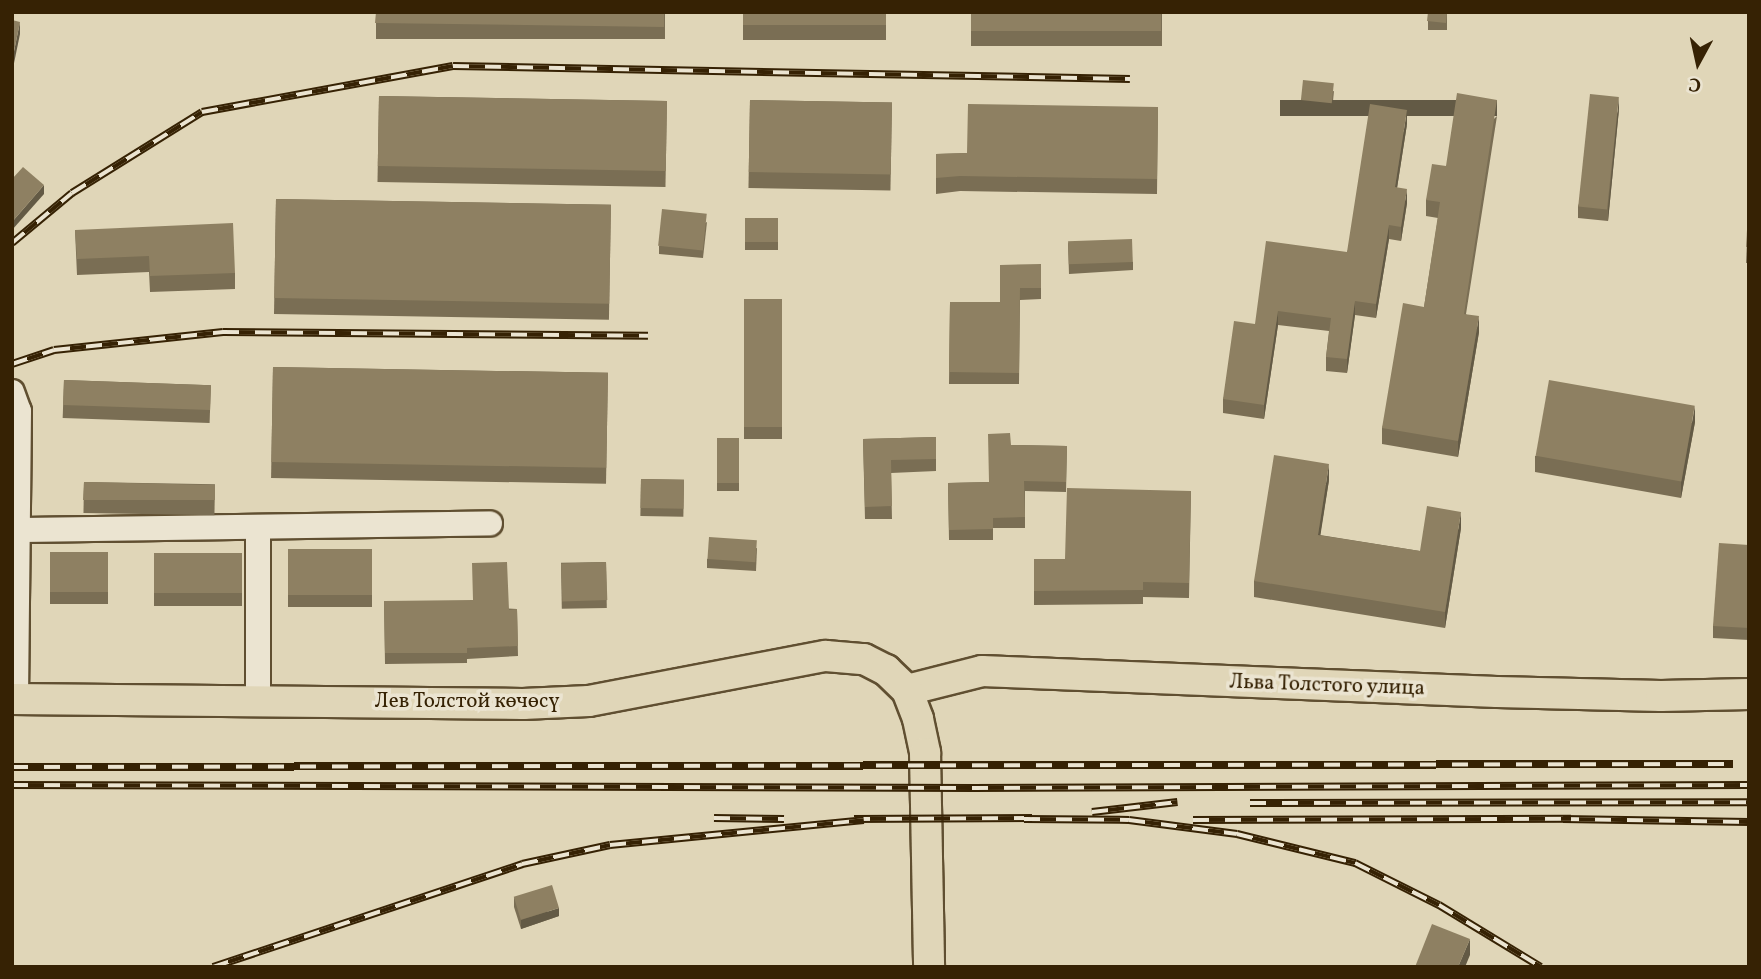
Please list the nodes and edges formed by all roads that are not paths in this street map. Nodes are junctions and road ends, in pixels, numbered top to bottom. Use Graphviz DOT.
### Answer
graph roads {
  1 [pos="12,392"];
  2 [pos="490,523"];
  3 [pos="258,527"];
  4 [pos="17,530"];
  5 [pos="907,690"];
  6 [pos="1749,694"];
  7 [pos="14,699"];
  8 [pos="258,702"];
  9 [pos="929,967"];
  1 -- 4 [label="street"];
  2 -- 3 [label="street"];
  3 -- 4 [label="street"];
  3 -- 8 [label="street"];
  4 -- 7 [label="street"];
  5 -- 6 [label="main road, Льва Толстого улица"];
  5 -- 8 [label="main road, Лев Толстой көчөсү"];
  5 -- 9 [label="main road"];
  7 -- 8 [label="main road, Лев Толстой көчөсү"];
}
